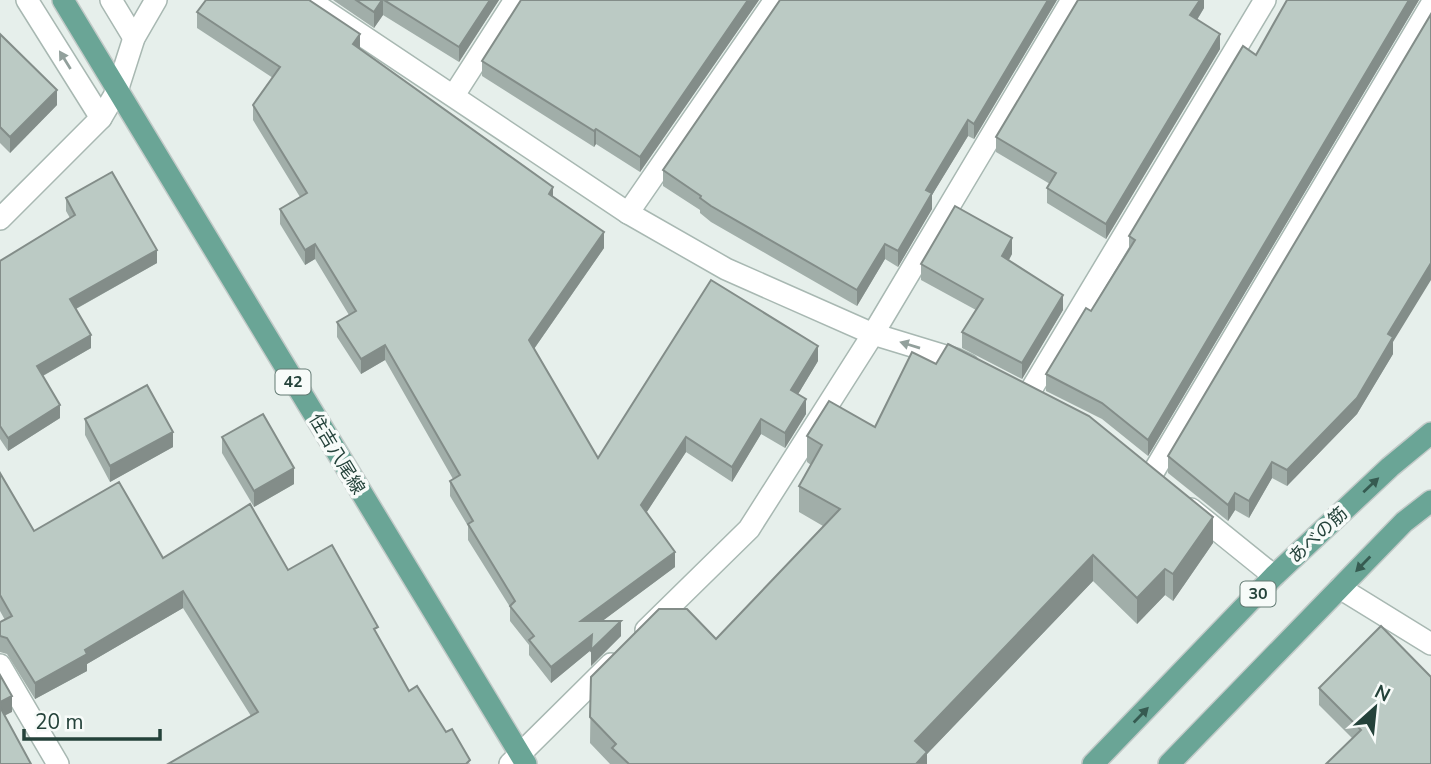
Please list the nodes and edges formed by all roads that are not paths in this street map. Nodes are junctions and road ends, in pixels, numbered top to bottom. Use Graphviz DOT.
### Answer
graph roads {
  1 [pos="27,0"];
  2 [pos="63,0"];
  3 [pos="111,0"];
  4 [pos="156,0"];
  5 [pos="309,0"];
  6 [pos="515,0"];
  7 [pos="775,0"];
  8 [pos="1072,0"];
  9 [pos="1265,0"];
  10 [pos="1431,6"];
  11 [pos="134,38"];
  12 [pos="117,91"];
  13 [pos="454,95"];
  14 [pos="101,118"];
  15 [pos="628,213"];
  16 [pos="0,219"];
  17 [pos="873,334"];
  18 [pos="1028,395"];
  19 [pos="1051,407"];
  20 [pos="1431,433"];
  21 [pos="1133,461"];
  22 [pos="1151,477"];
  23 [pos="1431,501"];
  24 [pos="1274,576"];
  25 [pos="1340,588"];
  26 [pos="1431,645"];
  27 [pos="0,665"];
  28 [pos="519,761"];
  29 [pos="58,764"];
  30 [pos="1093,764"];
  31 [pos="1169,764"];
  14 -- 1 [label="street, one-way"];
  2 -- 12 [label="main road, 住吉八尾線 / 42"];
  3 -- 11 [label="street"];
  4 -- 11 [label="street"];
  5 -- 13 [label="street"];
  6 -- 13 [label="street"];
  7 -- 15 [label="street"];
  8 -- 17 [label="street"];
  9 -- 18 [label="street"];
  10 -- 22 [label="street"];
  11 -- 12 [label="street"];
  12 -- 14 [label="street"];
  12 -- 28 [label="main road, 住吉八尾線 / 42"];
  13 -- 15 [label="street"];
  14 -- 16 [label="street"];
  15 -- 17 [label="street"];
  18 -- 17 [label="street, one-way"];
  17 -- 28 [label="street"];
  18 -- 19 [label="street"];
  24 -- 20 [label="main road, あべの筋 / 30, one-way"];
  21 -- 22 [label="street"];
  22 -- 24 [label="street"];
  23 -- 25 [label="main road, one-way"];
  30 -- 24 [label="main road, あべの筋 / 30, one-way"];
  25 -- 26 [label="street"];
  25 -- 31 [label="main road"];
  27 -- 29 [label="street"];
}
